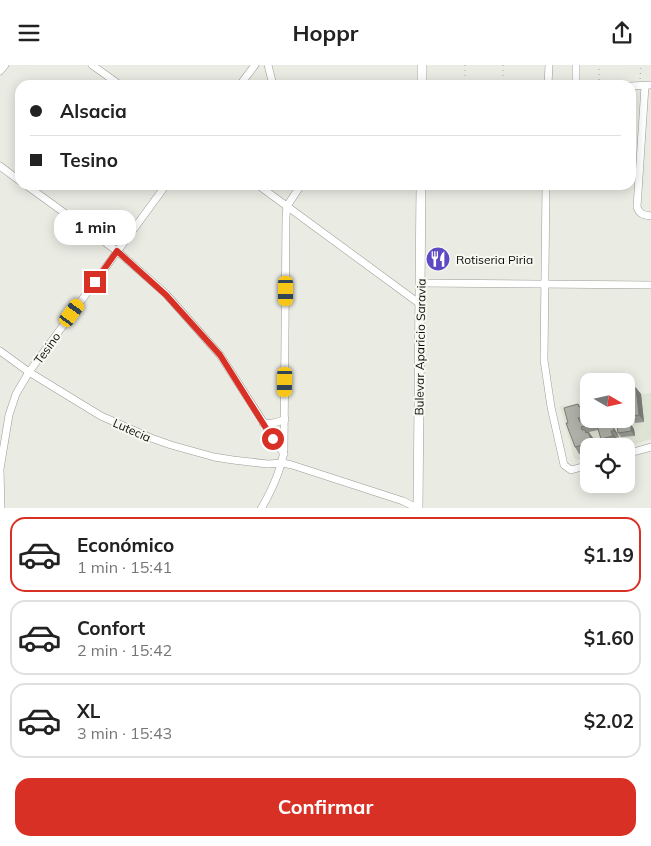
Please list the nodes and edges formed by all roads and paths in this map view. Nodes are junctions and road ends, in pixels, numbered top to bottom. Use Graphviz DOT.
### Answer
graph roads {
  1 [pos="5,65"];
  2 [pos="92,65"];
  3 [pos="255,65"];
  4 [pos="268,65"];
  5 [pos="422,65"];
  6 [pos="465,65"];
  7 [pos="504,65"];
  8 [pos="549,65"];
  9 [pos="576,65"];
  10 [pos="599,65"];
  11 [pos="642,65"];
  12 [pos="0,71"];
  13 [pos="113,80"];
  14 [pos="244,80"];
  15 [pos="272,80"];
  16 [pos="422,80"];
  17 [pos="465,80"];
  18 [pos="504,80"];
  19 [pos="548,80"];
  20 [pos="576,80"];
  21 [pos="599,80"];
  22 [pos="641,86"];
  23 [pos="0,166"];
  24 [pos="15,177"];
  25 [pos="33,190"];
  26 [pos="162,190"];
  27 [pos="265,190"];
  28 [pos="298,190"];
  29 [pos="421,190"];
  30 [pos="546,190"];
  31 [pos="287,206"];
  32 [pos="651,216"];
  33 [pos="117,251"];
  34 [pos="420,283"];
  35 [pos="544,283"];
  36 [pos="651,285"];
  37 [pos="420,304"];
  38 [pos="0,351"];
  39 [pos="29,372"];
  40 [pos="284,419"];
  41 [pos="263,423"];
  42 [pos="651,447"];
  43 [pos="635,451"];
  44 [pos="284,454"];
  45 [pos="282,463"];
  46 [pos="580,468"];
  47 [pos="1,508"];
  48 [pos="262,508"];
  49 [pos="418,508"];
  1 -- 12 [label="street"];
  2 -- 13 [label="street"];
  3 -- 14 [label="street"];
  4 -- 15 [label="street"];
  5 -- 16 [label="street"];
  6 -- 17 [label="path"];
  7 -- 18 [label="path"];
  8 -- 19 [label="street"];
  9 -- 20 [label="street"];
  10 -- 21 [label="path"];
  11 -- 22 [label="path"];
  22 -- 32 [label="street"];
  23 -- 24 [label="street"];
  25 -- 33 [label="street"];
  26 -- 33 [label="street, Tesino"];
  27 -- 31 [label="street"];
  28 -- 31 [label="street"];
  29 -- 34 [label="street, Bulevar Aparicio Saravia"];
  30 -- 35 [label="street"];
  31 -- 37 [label="street"];
  31 -- 40 [label="street"];
  33 -- 39 [label="street, Tesino"];
  33 -- 41 [label="street"];
  34 -- 35 [label="street"];
  34 -- 37 [label="street, Bulevar Aparicio Saravia"];
  35 -- 36 [label="street"];
  35 -- 46 [label="street"];
  37 -- 49 [label="street, Bulevar Aparicio Saravia"];
  38 -- 39 [label="street, Lutecia"];
  39 -- 45 [label="street, Lutecia"];
  39 -- 47 [label="street, Tesino"];
  40 -- 41 [label="street"];
  40 -- 44 [label="street"];
  41 -- 44 [label="street"];
  42 -- 43 [label="street"];
  44 -- 45 [label="street"];
  45 -- 48 [label="street"];
  45 -- 49 [label="street, Lutecia"];
}
